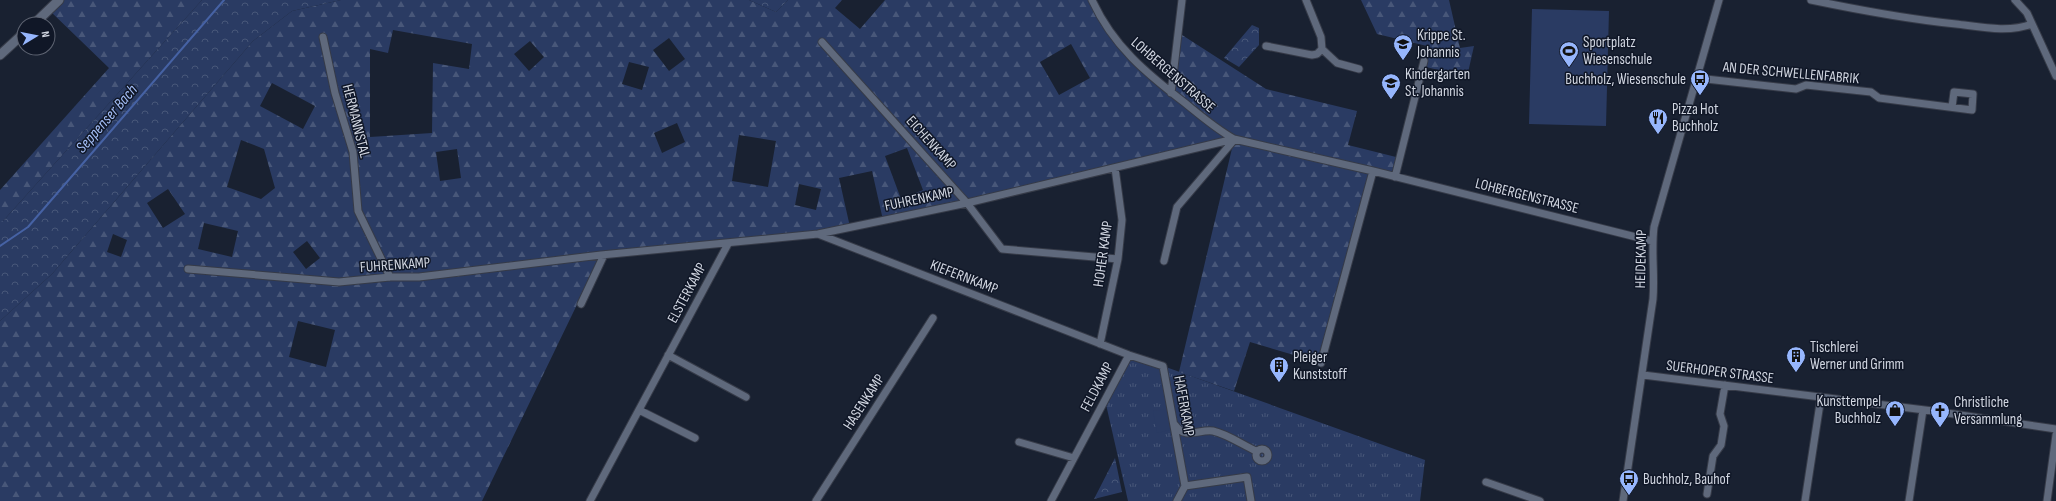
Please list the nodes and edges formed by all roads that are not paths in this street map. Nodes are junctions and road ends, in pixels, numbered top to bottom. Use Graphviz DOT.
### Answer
graph roads {
  1 [pos="60,0"];
  2 [pos="1092,0"];
  3 [pos="1182,0"];
  4 [pos="1306,0"];
  5 [pos="1719,0"];
  6 [pos="1811,0"];
  7 [pos="2015,0"];
  8 [pos="43,16"];
  9 [pos="2032,24"];
  10 [pos="323,37"];
  11 [pos="16,40"];
  12 [pos="822,42"];
  13 [pos="1266,46"];
  14 [pos="1322,48"];
  15 [pos="0,55"];
  16 [pos="1424,61"];
  17 [pos="1359,69"];
  18 [pos="2056,76"];
  19 [pos="1697,78"];
  20 [pos="1171,93"];
  21 [pos="1952,107"];
  22 [pos="1234,139"];
  23 [pos="1115,168"];
  24 [pos="1374,171"];
  25 [pos="1395,177"];
  26 [pos="967,203"];
  27 [pos="818,234"];
  28 [pos="1652,241"];
  29 [pos="728,244"];
  30 [pos="604,255"];
  31 [pos="1118,259"];
  32 [pos="1164,261"];
  33 [pos="188,269"];
  34 [pos="390,277"];
  35 [pos="581,304"];
  36 [pos="933,318"];
  37 [pos="1100,344"];
  38 [pos="668,355"];
  39 [pos="1129,355"];
  40 [pos="1321,363"];
  41 [pos="1643,375"];
  42 [pos="1725,385"];
  43 [pos="746,397"];
  44 [pos="1821,397"];
  45 [pos="639,410"];
  46 [pos="1923,410"];
  47 [pos="1173,423"];
  48 [pos="2056,430"];
  49 [pos="2056,435"];
  50 [pos="695,438"];
  51 [pos="1019,442"];
  52 [pos="1256,452"];
  53 [pos="1074,458"];
  54 [pos="1486,482"];
  55 [pos="1185,486"];
  56 [pos="1707,494"];
  57 [pos="590,501"];
  58 [pos="816,501"];
  59 [pos="1051,501"];
  60 [pos="1177,501"];
  61 [pos="1251,501"];
  62 [pos="1540,501"];
  63 [pos="1623,501"];
  64 [pos="1805,501"];
  65 [pos="1909,501"];
  66 [pos="2047,501"];
  1 -- 8 [label="street"];
  2 -- 20 [label="street, LOHBERGENSTRASSE"];
  3 -- 20 [label="street"];
  4 -- 14 [label="street"];
  5 -- 19 [label="street, HEIDEKAMP"];
  6 -- 9 [label="street"];
  7 -- 9 [label="street"];
  9 -- 18 [label="street"];
  10 -- 34 [label="street, HERMANNSTAL"];
  11 -- 15 [label="street"];
  12 -- 26 [label="street, EICHENKAMP"];
  13 -- 14 [label="street"];
  14 -- 17 [label="street"];
  16 -- 25 [label="street"];
  19 -- 21 [label="street, AN DER SCHWELLENFABRIK"];
  19 -- 28 [label="street, HEIDEKAMP"];
  20 -- 22 [label="street, LOHBERGENSTRASSE"];
  22 -- 23 [label="street, FUHRENKAMP"];
  22 -- 24 [label="street, LOHBERGENSTRASSE"];
  22 -- 32 [label="street"];
  23 -- 26 [label="street, FUHRENKAMP"];
  23 -- 31 [label="street, HOHER KAMP"];
  24 -- 25 [label="street, LOHBERGENSTRASSE"];
  24 -- 40 [label="street"];
  25 -- 28 [label="street, LOHBERGENSTRASSE"];
  26 -- 27 [label="street, FUHRENKAMP"];
  26 -- 31 [label="street, EICHENKAMP"];
  27 -- 29 [label="street, FUHRENKAMP"];
  27 -- 37 [label="street, KIEFERNKAMP"];
  28 -- 41 [label="street, HEIDEKAMP"];
  29 -- 30 [label="street, FUHRENKAMP"];
  29 -- 38 [label="street, ELSTERKAMP"];
  30 -- 34 [label="street, FUHRENKAMP"];
  30 -- 35 [label="street"];
  31 -- 37 [label="street, HOHER KAMP"];
  33 -- 34 [label="street, FUHRENKAMP"];
  36 -- 58 [label="street, HASENKAMP"];
  37 -- 39 [label="street, FELDKAMP"];
  38 -- 43 [label="street"];
  38 -- 45 [label="street, ELSTERKAMP"];
  39 -- 47 [label="street, HAFERKAMP"];
  39 -- 53 [label="street, FELDKAMP"];
  41 -- 42 [label="street, SUERHOPER STRASSE"];
  41 -- 63 [label="street, HEIDEKAMP"];
  42 -- 44 [label="street, SUERHOPER STRASSE"];
  42 -- 56 [label="street"];
  44 -- 46 [label="street, SUERHOPER STRASSE"];
  44 -- 64 [label="street"];
  45 -- 50 [label="street"];
  45 -- 57 [label="street, ELSTERKAMP"];
  46 -- 48 [label="street, SUERHOPER STRASSE"];
  46 -- 65 [label="street"];
  47 -- 52 [label="street"];
  47 -- 55 [label="street, HAFERKAMP"];
  49 -- 66 [label="street"];
  51 -- 53 [label="street"];
  53 -- 59 [label="street, FELDKAMP"];
  54 -- 62 [label="street"];
  55 -- 60 [label="street"];
  55 -- 61 [label="street"];
}
